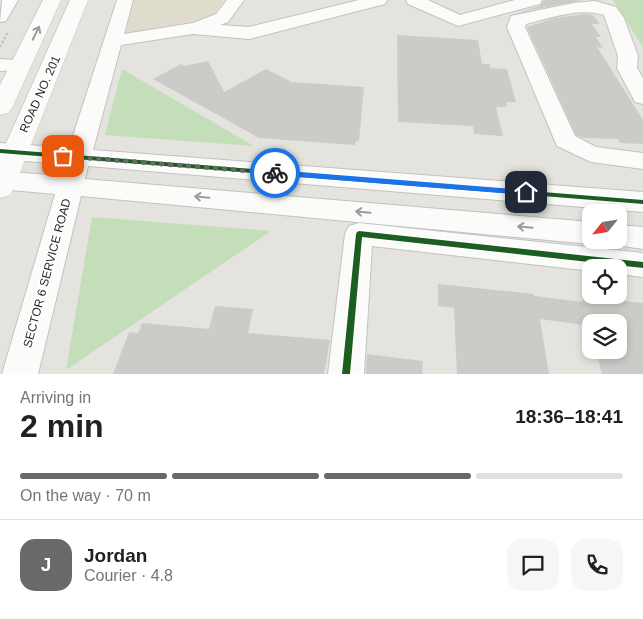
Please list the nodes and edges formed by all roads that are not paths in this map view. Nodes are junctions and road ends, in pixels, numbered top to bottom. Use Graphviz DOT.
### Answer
graph roads {
  1 [pos="10,0"];
  2 [pos="52,0"];
  3 [pos="79,0"];
  4 [pos="125,0"];
  5 [pos="236,0"];
  6 [pos="309,0"];
  7 [pos="414,0"];
  8 [pos="460,0"];
  9 [pos="534,0"];
  10 [pos="371,1"];
  11 [pos="0,17"];
  12 [pos="299,20"];
  13 [pos="460,21"];
  14 [pos="194,29"];
  15 [pos="113,41"];
  16 [pos="0,65"];
  17 [pos="21,65"];
  18 [pos="643,97"];
  19 [pos="0,108"];
  20 [pos="7,152"];
  21 [pos="78,158"];
  22 [pos="643,161"];
  23 [pos="1,183"];
  24 [pos="71,185"];
  25 [pos="643,202"];
  26 [pos="628,237"];
  27 [pos="643,238"];
  28 [pos="578,241"];
  29 [pos="643,266"];
  30 [pos="20,374"];
  31 [pos="346,374"];
  1 -- 11 [label="street"];
  17 -- 2 [label="main road, one-way"];
  3 -- 20 [label="main road, ROAD NO. 201"];
  4 -- 15 [label="street, SECTOR 6 SERVICE ROAD"];
  5 -- 14 [label="street"];
  6 -- 12 [label="street"];
  7 -- 13 [label="street"];
  8 -- 13 [label="street"];
  9 -- 13 [label="street"];
  10 -- 12 [label="street"];
  12 -- 14 [label="street"];
  14 -- 15 [label="street"];
  15 -- 21 [label="street, SECTOR 6 SERVICE ROAD"];
  16 -- 17 [label="street"];
  17 -- 19 [label="main road"];
  18 -- 22 [label="street"];
  20 -- 21 [label="street"];
  20 -- 23 [label="main road, ROAD NO. 201"];
  21 -- 24 [label="street, SECTOR 6 SERVICE ROAD"];
  21 -- 25 [label="street"];
  23 -- 24 [label="street"];
  28 -- 24 [label="street, one-way"];
  24 -- 30 [label="street, SECTOR 6 SERVICE ROAD"];
  26 -- 27 [label="street"];
  28 -- 29 [label="street"];
  28 -- 31 [label="street"];
}
